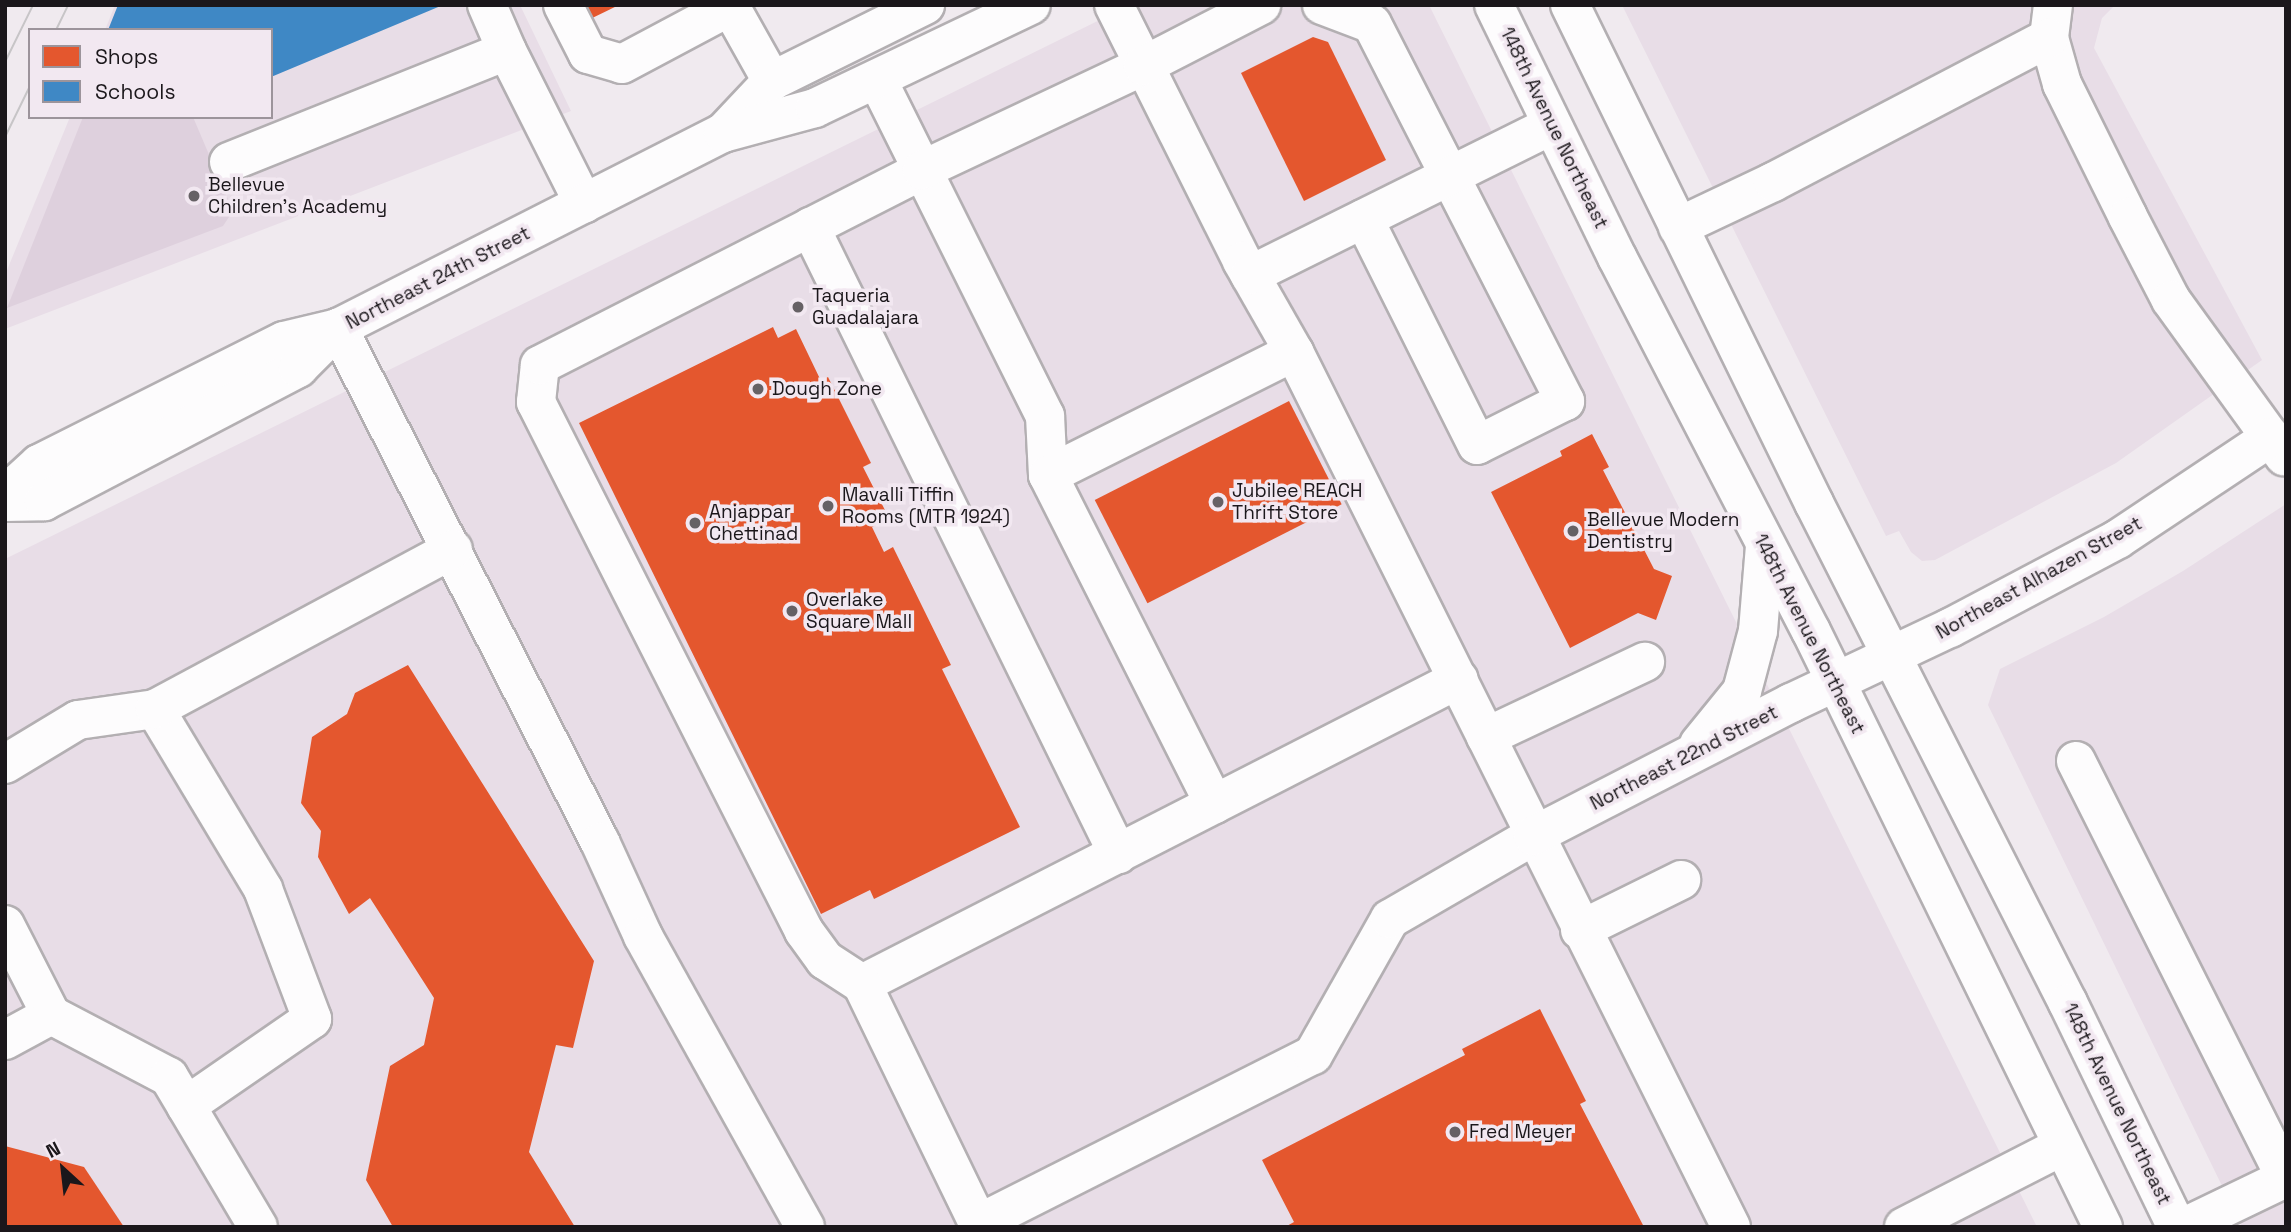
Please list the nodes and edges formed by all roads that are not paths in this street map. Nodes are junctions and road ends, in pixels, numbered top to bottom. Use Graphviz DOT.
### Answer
graph roads {
  1 [pos="486,5"];
  2 [pos="563,5"];
  3 [pos="925,5"];
  4 [pos="1031,5"];
  5 [pos="1114,5"];
  6 [pos="1261,5"];
  7 [pos="1322,5"];
  8 [pos="1494,5"];
  9 [pos="1570,5"];
  10 [pos="732,7"];
  11 [pos="2051,22"];
  12 [pos="507,51"];
  13 [pos="1143,66"];
  14 [pos="877,79"];
  15 [pos="772,81"];
  16 [pos="1552,125"];
  17 [pos="723,133"];
  18 [pos="229,162"];
  19 [pos="922,170"];
  20 [pos="1449,177"];
  21 [pos="584,204"];
  22 [pos="1364,219"];
  23 [pos="810,227"];
  24 [pos="1678,227"];
  25 [pos="1250,275"];
  26 [pos="338,328"];
  27 [pos="1294,352"];
  28 [pos="2278,448"];
  29 [pos="1048,475"];
  30 [pos="5,495"];
  31 [pos="5,502"];
  32 [pos="1765,545"];
  33 [pos="453,549"];
  34 [pos="1891,656"];
  35 [pos="1645,662"];
  36 [pos="1459,680"];
  37 [pos="1835,682"];
  38 [pos="155,709"];
  39 [pos="1486,737"];
  40 [pos="1689,756"];
  41 [pos="2076,761"];
  42 [pos="5,764"];
  43 [pos="1214,804"];
  44 [pos="1533,836"];
  45 [pos="1118,853"];
  46 [pos="1681,880"];
  47 [pos="5,925"];
  48 [pos="1580,930"];
  49 [pos="862,984"];
  50 [pos="51,1015"];
  51 [pos="5,1040"];
  52 [pos="186,1106"];
  53 [pos="2062,1146"];
  54 [pos="2286,1178"];
  55 [pos="979,1225"];
  56 [pos="258,1227"];
  57 [pos="805,1227"];
  58 [pos="1731,1227"];
  59 [pos="1904,1227"];
  60 [pos="2103,1227"];
  61 [pos="2177,1227"];
  62 [pos="2184,1227"];
  1 -- 12 [label="main road"];
  2 -- 10 [label="main road"];
  3 -- 15 [label="main road, Northeast 24th Street"];
  4 -- 14 [label="main road, Northeast 24th Street"];
  5 -- 13 [label="main road"];
  6 -- 13 [label="main road"];
  7 -- 20 [label="main road"];
  8 -- 16 [label="main road, 148th Avenue Northeast"];
  9 -- 24 [label="main road, 148th Avenue Northeast"];
  10 -- 15 [label="main road"];
  11 -- 24 [label="main road"];
  11 -- 28 [label="main road"];
  12 -- 18 [label="main road"];
  12 -- 21 [label="main road"];
  13 -- 19 [label="main road"];
  13 -- 25 [label="main road"];
  14 -- 17 [label="main road, Northeast 24th Street"];
  14 -- 19 [label="main road"];
  15 -- 17 [label="main road, Northeast 24th Street"];
  16 -- 20 [label="main road"];
  16 -- 32 [label="main road, 148th Avenue Northeast"];
  17 -- 21 [label="main road, Northeast 24th Street"];
  19 -- 23 [label="main road"];
  19 -- 29 [label="main road"];
  20 -- 22 [label="main road"];
  20 -- 22 [label="main road"];
  21 -- 26 [label="main road, Northeast 24th Street"];
  22 -- 25 [label="main road"];
  23 -- 45 [label="main road"];
  23 -- 49 [label="main road"];
  24 -- 34 [label="main road, 148th Avenue Northeast"];
  25 -- 27 [label="main road"];
  26 -- 30 [label="main road, Northeast 24th Street"];
  26 -- 31 [label="main road"];
  26 -- 33 [label="main road"];
  27 -- 29 [label="main road"];
  27 -- 36 [label="main road"];
  28 -- 34 [label="main road, Northeast Alhazen Street"];
  29 -- 43 [label="main road"];
  32 -- 37 [label="main road, 148th Avenue Northeast"];
  32 -- 40 [label="main road"];
  33 -- 38 [label="main road"];
  33 -- 57 [label="main road"];
  34 -- 37 [label="main road, Northeast Alhazen Street"];
  34 -- 61 [label="main road, 148th Avenue Northeast"];
  35 -- 39 [label="main road"];
  36 -- 39 [label="main road"];
  36 -- 43 [label="main road"];
  37 -- 40 [label="main road, Northeast 22nd Street"];
  37 -- 53 [label="main road, 148th Avenue Northeast"];
  38 -- 42 [label="main road"];
  38 -- 52 [label="main road"];
  39 -- 44 [label="main road"];
  40 -- 44 [label="main road, Northeast 22nd Street"];
  41 -- 54 [label="main road"];
  43 -- 45 [label="main road"];
  44 -- 48 [label="main road"];
  44 -- 55 [label="main road, Northeast 22nd Street"];
  45 -- 49 [label="main road"];
  46 -- 48 [label="main road"];
  47 -- 50 [label="main road"];
  48 -- 58 [label="main road"];
  49 -- 55 [label="main road"];
  50 -- 51 [label="main road"];
  50 -- 52 [label="main road"];
  52 -- 56 [label="main road"];
  53 -- 59 [label="main road"];
  53 -- 60 [label="main road, 148th Avenue Northeast"];
  54 -- 62 [label="main road"];
}
